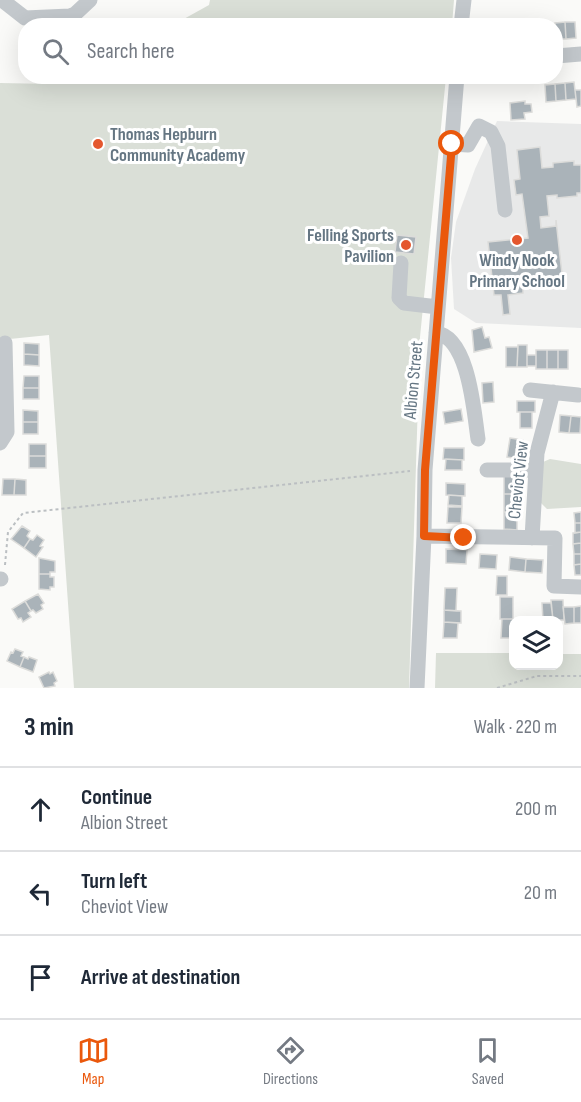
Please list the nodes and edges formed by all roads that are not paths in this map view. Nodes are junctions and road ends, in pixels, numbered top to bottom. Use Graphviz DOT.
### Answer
graph roads {
  1 [pos="2,0"];
  2 [pos="90,0"];
  3 [pos="464,0"];
  4 [pos="28,18"];
  5 [pos="44,18"];
  6 [pos="462,18"];
  7 [pos="581,54"];
  8 [pos="563,55"];
  9 [pos="456,84"];
  10 [pos="452,144"];
  11 [pos="505,210"];
  12 [pos="401,263"];
  13 [pos="438,307"];
  14 [pos="436,333"];
  15 [pos="4,343"];
  16 [pos="530,390"];
  17 [pos="553,392"];
  18 [pos="578,395"];
  19 [pos="478,439"];
  20 [pos="0,443"];
  21 [pos="487,470"];
  22 [pos="535,470"];
  23 [pos="424,536"];
  24 [pos="532,538"];
  25 [pos="581,587"];
  26 [pos="417,688"];
  1 -- 4 [label="street"];
  2 -- 5 [label="street"];
  3 -- 6 [label="street"];
  7 -- 8 [label="street"];
  9 -- 10 [label="street, Albion Street"];
  10 -- 11 [label="street"];
  10 -- 13 [label="street, Albion Street"];
  12 -- 13 [label="street"];
  13 -- 14 [label="street, Albion Street"];
  14 -- 19 [label="street"];
  14 -- 23 [label="street, Albion Street"];
  15 -- 20 [label="street"];
  16 -- 17 [label="street"];
  17 -- 18 [label="street"];
  17 -- 22 [label="street, Cheviot View"];
  21 -- 22 [label="street"];
  22 -- 24 [label="street, Cheviot View"];
  23 -- 24 [label="street, Cheviot View"];
  23 -- 26 [label="street, Albion Street"];
  24 -- 25 [label="street, Cheviot View"];
}
